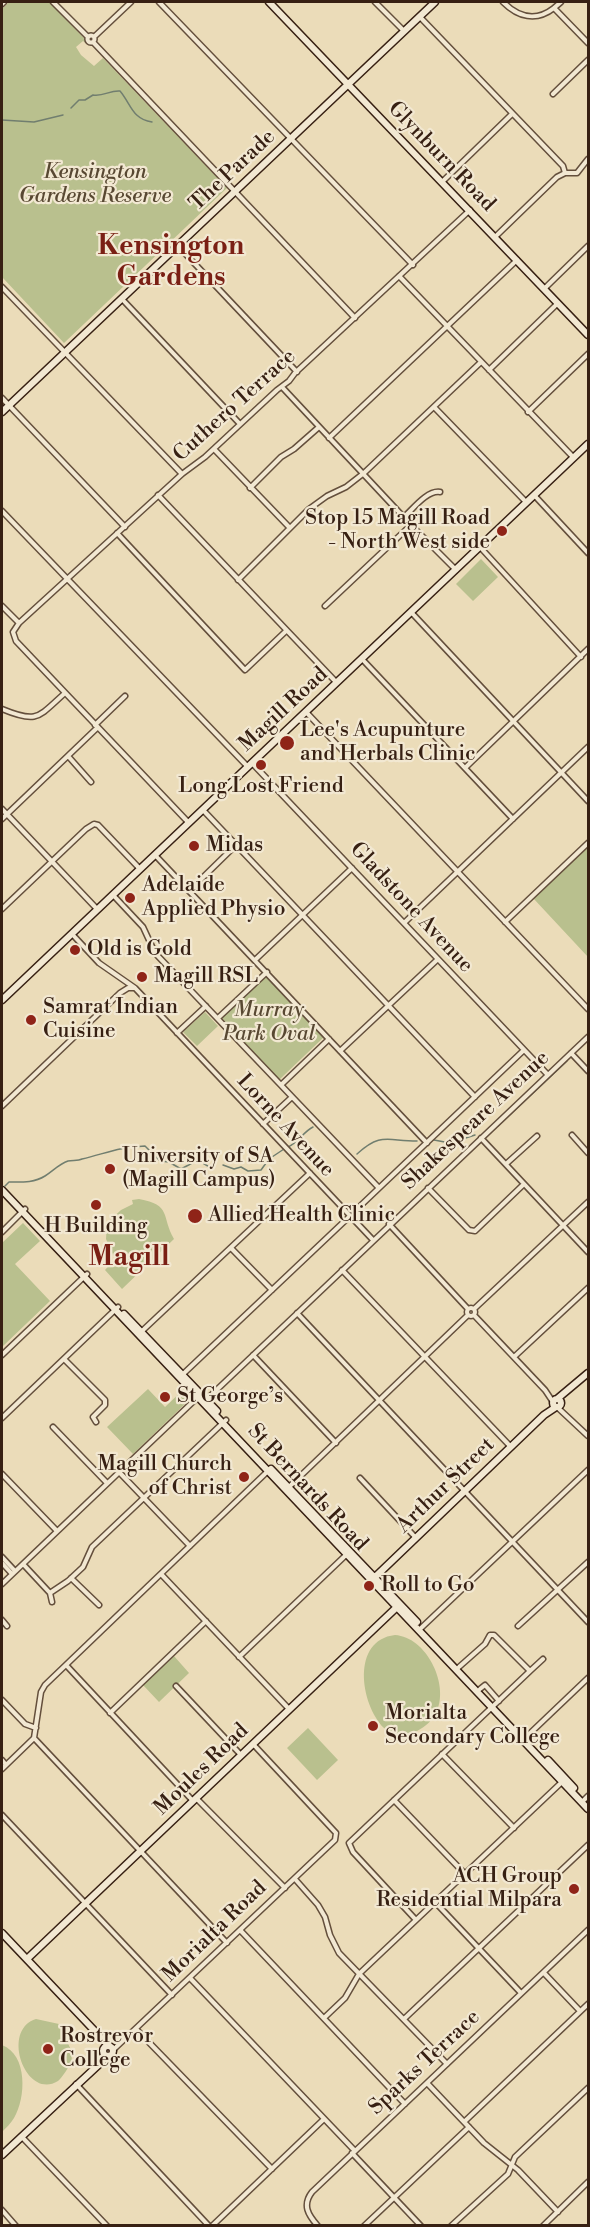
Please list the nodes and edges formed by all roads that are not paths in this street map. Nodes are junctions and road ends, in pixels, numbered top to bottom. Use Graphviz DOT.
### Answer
graph roads {
  1 [pos="53,2"];
  2 [pos="131,2"];
  3 [pos="159,2"];
  4 [pos="270,2"];
  5 [pos="375,2"];
  6 [pos="435,2"];
  7 [pos="503,2"];
  8 [pos="561,2"];
  9 [pos="554,8"];
  10 [pos="419,17"];
  11 [pos="404,31"];
  12 [pos="94,40"];
  13 [pos="588,43"];
  14 [pos="588,60"];
  15 [pos="348,84"];
  16 [pos="553,94"];
  17 [pos="512,114"];
  18 [pos="291,138"];
  19 [pos="588,159"];
  20 [pos="565,173"];
  21 [pos="442,182"];
  22 [pos="235,192"];
  23 [pos="470,210"];
  24 [pos="495,237"];
  25 [pos="178,246"];
  26 [pos="588,246"];
  27 [pos="517,260"];
  28 [pos="413,265"];
  29 [pos="399,276"];
  30 [pos="2,286"];
  31 [pos="544,288"];
  32 [pos="122,299"];
  33 [pos="559,303"];
  34 [pos="355,318"];
  35 [pos="447,327"];
  36 [pos="588,335"];
  37 [pos="65,352"];
  38 [pos="588,354"];
  39 [pos="481,362"];
  40 [pos="489,370"];
  41 [pos="297,372"];
  42 [pos="282,387"];
  43 [pos="2,398"];
  44 [pos="9,406"];
  45 [pos="435,408"];
  46 [pos="2,412"];
  47 [pos="528,412"];
  48 [pos="240,424"];
  49 [pos="318,427"];
  50 [pos="329,438"];
  51 [pos="588,444"];
  52 [pos="214,448"];
  53 [pos="574,458"];
  54 [pos="364,473"];
  55 [pos="182,474"];
  56 [pos="250,488"];
  57 [pos="440,492"];
  58 [pos="158,495"];
  59 [pos="534,495"];
  60 [pos="526,503"];
  61 [pos="2,511"];
  62 [pos="404,517"];
  63 [pos="411,525"];
  64 [pos="124,527"];
  65 [pos="289,527"];
  66 [pos="117,533"];
  67 [pos="480,547"];
  68 [pos="588,553"];
  69 [pos="456,570"];
  70 [pos="67,579"];
  71 [pos="238,580"];
  72 [pos="2,606"];
  73 [pos="325,606"];
  74 [pos="411,612"];
  75 [pos="19,623"];
  76 [pos="286,631"];
  77 [pos="588,649"];
  78 [pos="581,657"];
  79 [pos="362,659"];
  80 [pos="337,683"];
  81 [pos="65,693"];
  82 [pos="125,696"];
  83 [pos="2,709"];
  84 [pos="306,712"];
  85 [pos="514,721"];
  86 [pos="96,726"];
  87 [pos="588,747"];
  88 [pos="68,756"];
  89 [pos="250,765"];
  90 [pos="465,768"];
  91 [pos="562,773"];
  92 [pos="91,782"];
  93 [pos="588,801"];
  94 [pos="2,809"];
  95 [pos="203,810"];
  96 [pos="6,814"];
  97 [pos="2,819"];
  98 [pos="513,819"];
  99 [pos="189,823"];
  100 [pos="588,843"];
  101 [pos="237,844"];
  102 [pos="155,855"];
  103 [pos="51,862"];
  104 [pos="352,868"];
  105 [pos="140,869"];
  106 [pos="456,873"];
  107 [pos="189,890"];
  108 [pos="113,895"];
  109 [pos="2,909"];
  110 [pos="98,909"];
  111 [pos="303,914"];
  112 [pos="505,922"];
  113 [pos="404,923"];
  114 [pos="72,934"];
  115 [pos="438,959"];
  116 [pos="255,960"];
  117 [pos="267,972"];
  118 [pos="124,978"];
  119 [pos="135,988"];
  120 [pos="120,993"];
  121 [pos="3,995"];
  122 [pos="388,1005"];
  123 [pos="206,1006"];
  124 [pos="588,1010"];
  125 [pos="218,1018"];
  126 [pos="177,1033"];
  127 [pos="588,1037"];
  128 [pos="329,1039"];
  129 [pos="524,1050"];
  130 [pos="340,1051"];
  131 [pos="571,1053"];
  132 [pos="588,1071"];
  133 [pos="548,1075"];
  134 [pos="281,1085"];
  135 [pos="292,1097"];
  136 [pos="475,1097"];
  137 [pos="2,1106"];
  138 [pos="263,1124"];
  139 [pos="572,1135"];
  140 [pos="537,1136"];
  141 [pos="481,1138"];
  142 [pos="427,1143"];
  143 [pos="588,1152"];
  144 [pos="506,1164"];
  145 [pos="309,1173"];
  146 [pos="2,1184"];
  147 [pos="524,1184"];
  148 [pos="379,1188"];
  149 [pos="428,1188"];
  150 [pos="7,1194"];
  151 [pos="588,1202"];
  152 [pos="357,1209"];
  153 [pos="24,1211"];
  154 [pos="350,1216"];
  155 [pos="389,1224"];
  156 [pos="564,1226"];
  157 [pos="2,1232"];
  158 [pos="373,1240"];
  159 [pos="231,1248"];
  160 [pos="588,1252"];
  161 [pos="342,1270"];
  162 [pos="85,1276"];
  163 [pos="588,1288"];
  164 [pos="272,1290"];
  165 [pos="116,1309"];
  166 [pos="468,1309"];
  167 [pos="474,1309"];
  168 [pos="297,1313"];
  169 [pos="468,1315"];
  170 [pos="474,1315"];
  171 [pos="140,1334"];
  172 [pos="2,1355"];
  173 [pos="253,1355"];
  174 [pos="426,1357"];
  175 [pos="514,1357"];
  176 [pos="64,1359"];
  177 [pos="588,1372"];
  178 [pos="181,1376"];
  179 [pos="202,1398"];
  180 [pos="381,1401"];
  181 [pos="557,1403"];
  182 [pos="2,1418"];
  183 [pos="96,1422"];
  184 [pos="224,1422"];
  185 [pos="53,1427"];
  186 [pos="588,1437"];
  187 [pos="336,1443"];
  188 [pos="511,1447"];
  189 [pos="270,1470"];
  190 [pos="588,1470"];
  191 [pos="119,1472"];
  192 [pos="2,1474"];
  193 [pos="360,1478"];
  194 [pos="107,1483"];
  195 [pos="288,1489"];
  196 [pos="464,1491"];
  197 [pos="144,1498"];
  198 [pos="57,1531"];
  199 [pos="416,1538"];
  200 [pos="512,1542"];
  201 [pos="190,1546"];
  202 [pos="348,1553"];
  203 [pos="2,1557"];
  204 [pos="588,1562"];
  205 [pos="2,1563"];
  206 [pos="23,1564"];
  207 [pos="14,1573"];
  208 [pos="161,1574"];
  209 [pos="71,1578"];
  210 [pos="373,1579"];
  211 [pos="2,1584"];
  212 [pos="559,1590"];
  213 [pos="50,1593"];
  214 [pos="52,1602"];
  215 [pos="99,1605"];
  216 [pos="398,1606"];
  217 [pos="2,1620"];
  218 [pos="206,1621"];
  219 [pos="588,1622"];
  220 [pos="7,1626"];
  221 [pos="518,1626"];
  222 [pos="421,1629"];
  223 [pos="239,1657"];
  224 [pos="543,1659"];
  225 [pos="66,1665"];
  226 [pos="459,1667"];
  227 [pos="530,1671"];
  228 [pos="588,1678"];
  229 [pos="176,1686"];
  230 [pos="2,1700"];
  231 [pos="496,1704"];
  232 [pos="289,1709"];
  233 [pos="110,1713"];
  234 [pos="36,1728"];
  235 [pos="34,1738"];
  236 [pos="524,1739"];
  237 [pos="253,1744"];
  238 [pos="442,1754"];
  239 [pos="241,1755"];
  240 [pos="2,1760"];
  241 [pos="6,1765"];
  242 [pos="2,1769"];
  243 [pos="564,1780"];
  244 [pos="195,1799"];
  245 [pos="394,1800"];
  246 [pos="586,1800"];
  247 [pos="588,1809"];
  248 [pos="2,1815"];
  249 [pos="514,1828"];
  250 [pos="588,1845"];
  251 [pos="140,1851"];
  252 [pos="465,1874"];
  253 [pos="295,1878"];
  254 [pos="285,1888"];
  255 [pos="435,1902"];
  256 [pos="85,1903"];
  257 [pos="416,1920"];
  258 [pos="240,1930"];
  259 [pos="588,1930"];
  260 [pos="2,1933"];
  261 [pos="227,1942"];
  262 [pos="16,1947"];
  263 [pos="39,1947"];
  264 [pos="478,1948"];
  265 [pos="27,1959"];
  266 [pos="544,1973"];
  267 [pos="360,1974"];
  268 [pos="190,1978"];
  269 [pos="521,1993"];
  270 [pos="172,1995"];
  271 [pos="588,2004"];
  272 [pos="580,2011"];
  273 [pos="324,2018"];
  274 [pos="404,2019"];
  275 [pos="136,2029"];
  276 [pos="107,2049"];
  277 [pos="447,2064"];
  278 [pos="95,2067"];
  279 [pos="427,2083"];
  280 [pos="76,2084"];
  281 [pos="588,2088"];
  282 [pos="405,2104"];
  283 [pos="324,2119"];
  284 [pos="464,2122"];
  285 [pos="469,2127"];
  286 [pos="22,2136"];
  287 [pos="353,2152"];
  288 [pos="2,2155"];
  289 [pos="511,2165"];
  290 [pos="272,2169"];
  291 [pos="588,2184"];
  292 [pos="394,2197"];
  293 [pos="2,2210"];
  294 [pos="558,2212"];
  295 [pos="16,2226"];
  296 [pos="107,2226"];
  297 [pos="211,2226"];
  298 [pos="318,2226"];
  299 [pos="364,2226"];
  300 [pos="421,2226"];
  301 [pos="451,2226"];
  302 [pos="543,2226"];
  1 -- 12 [label="street"];
  2 -- 12 [label="street"];
  3 -- 18 [label="street"];
  4 -- 15 [label="main road, Glynburn Road"];
  5 -- 11 [label="street"];
  6 -- 10 [label="main road, The Parade"];
  7 -- 9 [label="street"];
  8 -- 9 [label="street"];
  9 -- 13 [label="street"];
  10 -- 11 [label="main road, The Parade"];
  10 -- 17 [label="street"];
  11 -- 15 [label="main road, The Parade"];
  12 -- 22 [label="street"];
  14 -- 16 [label="street"];
  15 -- 18 [label="main road, The Parade"];
  15 -- 21 [label="main road, Glynburn Road"];
  17 -- 20 [label="street"];
  17 -- 21 [label="street"];
  18 -- 22 [label="main road, The Parade"];
  18 -- 28 [label="street"];
  19 -- 20 [label="street"];
  20 -- 24 [label="street"];
  21 -- 23 [label="main road, Glynburn Road"];
  22 -- 25 [label="main road, The Parade"];
  22 -- 34 [label="street"];
  23 -- 24 [label="main road, Glynburn Road"];
  23 -- 28 [label="street, Cuthero Terrace"];
  24 -- 27 [label="main road, Glynburn Road"];
  25 -- 32 [label="main road, The Parade"];
  25 -- 41 [label="street"];
  26 -- 31 [label="street"];
  27 -- 31 [label="main road, Glynburn Road"];
  27 -- 35 [label="street"];
  28 -- 29 [label="street, Cuthero Terrace"];
  29 -- 34 [label="street, Cuthero Terrace"];
  29 -- 35 [label="street"];
  30 -- 37 [label="street"];
  31 -- 33 [label="main road, Glynburn Road"];
  32 -- 37 [label="main road, The Parade"];
  32 -- 48 [label="street"];
  33 -- 36 [label="main road, Glynburn Road"];
  33 -- 40 [label="street"];
  34 -- 41 [label="street, Cuthero Terrace"];
  35 -- 39 [label="street"];
  35 -- 50 [label="street"];
  37 -- 44 [label="main road, The Parade"];
  37 -- 55 [label="street"];
  38 -- 47 [label="street"];
  39 -- 40 [label="street"];
  39 -- 45 [label="street"];
  40 -- 47 [label="street"];
  41 -- 42 [label="street, Cuthero Terrace"];
  42 -- 48 [label="street, Cuthero Terrace"];
  42 -- 49 [label="street"];
  43 -- 44 [label="street"];
  44 -- 46 [label="main road, The Parade"];
  44 -- 64 [label="street"];
  45 -- 54 [label="street"];
  45 -- 60 [label="street"];
  47 -- 53 [label="street"];
  48 -- 52 [label="street, Cuthero Terrace"];
  49 -- 50 [label="street"];
  49 -- 56 [label="street"];
  50 -- 54 [label="street"];
  51 -- 53 [label="main road, Magill Road"];
  52 -- 55 [label="street, Cuthero Terrace"];
  52 -- 56 [label="street"];
  53 -- 59 [label="main road, Magill Road"];
  54 -- 62 [label="street"];
  54 -- 65 [label="street"];
  55 -- 58 [label="street, Cuthero Terrace"];
  56 -- 65 [label="street"];
  57 -- 62 [label="street"];
  58 -- 64 [label="street, Cuthero Terrace"];
  58 -- 71 [label="street"];
  59 -- 60 [label="main road, Magill Road"];
  59 -- 68 [label="street"];
  60 -- 67 [label="main road, Magill Road"];
  61 -- 70 [label="street, Gladstone Avenue"];
  62 -- 63 [label="street"];
  63 -- 69 [label="street"];
  63 -- 73 [label="street"];
  64 -- 66 [label="street, Cuthero Terrace"];
  65 -- 71 [label="street"];
  66 -- 70 [label="street, Cuthero Terrace"];
  66 -- 76 [label="street"];
  67 -- 69 [label="main road, Magill Road"];
  67 -- 78 [label="street"];
  69 -- 74 [label="main road, Magill Road"];
  70 -- 75 [label="street, Cuthero Terrace"];
  70 -- 89 [label="street, Gladstone Avenue"];
  71 -- 76 [label="street"];
  72 -- 75 [label="street"];
  74 -- 79 [label="main road, Magill Road"];
  74 -- 85 [label="street"];
  75 -- 81 [label="street"];
  76 -- 80 [label="street"];
  77 -- 78 [label="street"];
  78 -- 85 [label="street"];
  79 -- 80 [label="main road, Magill Road"];
  79 -- 90 [label="street"];
  80 -- 84 [label="main road, Magill Road"];
  81 -- 83 [label="street"];
  81 -- 86 [label="street"];
  82 -- 86 [label="street"];
  84 -- 89 [label="main road, Magill Road"];
  84 -- 106 [label="street"];
  85 -- 90 [label="street"];
  85 -- 91 [label="street"];
  86 -- 88 [label="street"];
  86 -- 99 [label="street"];
  87 -- 91 [label="street"];
  88 -- 92 [label="street"];
  88 -- 96 [label="street"];
  89 -- 95 [label="main road, Magill Road"];
  89 -- 104 [label="street, Gladstone Avenue"];
  90 -- 98 [label="street"];
  91 -- 93 [label="street"];
  91 -- 98 [label="street"];
  94 -- 96 [label="street"];
  95 -- 99 [label="main road, Magill Road"];
  95 -- 101 [label="street"];
  96 -- 97 [label="street"];
  96 -- 103 [label="street"];
  98 -- 106 [label="street"];
  99 -- 102 [label="main road, Magill Road"];
  100 -- 112 [label="street"];
  101 -- 107 [label="street"];
  101 -- 111 [label="street"];
  102 -- 105 [label="main road, Magill Road"];
  102 -- 107 [label="street"];
  103 -- 105 [label="street"];
  103 -- 109 [label="street"];
  103 -- 110 [label="street"];
  104 -- 111 [label="street"];
  104 -- 113 [label="street, Gladstone Avenue"];
  105 -- 108 [label="main road, Magill Road"];
  106 -- 112 [label="street"];
  106 -- 113 [label="street"];
  107 -- 116 [label="street"];
  108 -- 110 [label="main road, Magill Road"];
  108 -- 123 [label="street"];
  110 -- 114 [label="main road, Magill Road"];
  111 -- 116 [label="street"];
  111 -- 122 [label="street"];
  112 -- 124 [label="street"];
  113 -- 115 [label="street, Gladstone Avenue"];
  114 -- 118 [label="street, Lorne Avenue"];
  114 -- 121 [label="main road, Magill Road"];
  115 -- 122 [label="street"];
  115 -- 129 [label="street, Gladstone Avenue"];
  116 -- 117 [label="street"];
  117 -- 125 [label="street"];
  117 -- 128 [label="street"];
  118 -- 119 [label="street, Lorne Avenue"];
  118 -- 120 [label="street"];
  119 -- 120 [label="street"];
  119 -- 126 [label="street, Lorne Avenue"];
  120 -- 137 [label="street"];
  122 -- 130 [label="street"];
  122 -- 136 [label="street"];
  123 -- 125 [label="street"];
  123 -- 126 [label="street"];
  125 -- 134 [label="street"];
  126 -- 138 [label="street, Lorne Avenue"];
  127 -- 131 [label="street, Shakespeare Avenue"];
  128 -- 130 [label="street"];
  128 -- 134 [label="street"];
  129 -- 133 [label="street, Gladstone Avenue"];
  129 -- 136 [label="street"];
  130 -- 142 [label="street"];
  131 -- 132 [label="street"];
  131 -- 133 [label="street, Shakespeare Avenue"];
  133 -- 141 [label="street, Shakespeare Avenue"];
  134 -- 135 [label="street"];
  135 -- 138 [label="street"];
  135 -- 148 [label="street"];
  136 -- 142 [label="street"];
  138 -- 145 [label="street, Lorne Avenue"];
  139 -- 143 [label="street"];
  140 -- 144 [label="street"];
  141 -- 144 [label="street"];
  141 -- 149 [label="street, Shakespeare Avenue"];
  142 -- 148 [label="street"];
  144 -- 147 [label="street"];
  145 -- 154 [label="street, Lorne Avenue"];
  145 -- 159 [label="street"];
  146 -- 150 [label="main road, St Bernards Road"];
  147 -- 149 [label="street"];
  147 -- 156 [label="street"];
  148 -- 152 [label="street"];
  149 -- 155 [label="street, Shakespeare Avenue"];
  150 -- 153 [label="main road, St Bernards Road"];
  151 -- 156 [label="street"];
  153 -- 157 [label="street"];
  153 -- 162 [label="main road, St Bernards Road"];
  154 -- 158 [label="street, Lorne Avenue"];
  154 -- 164 [label="street"];
  155 -- 158 [label="street, Shakespeare Avenue"];
  155 -- 166 [label="street"];
  156 -- 160 [label="street"];
  156 -- 167 [label="street"];
  158 -- 161 [label="street, Shakespeare Avenue"];
  159 -- 164 [label="street"];
  159 -- 171 [label="street"];
  161 -- 168 [label="street, Shakespeare Avenue"];
  161 -- 174 [label="street"];
  162 -- 165 [label="main road, St Bernards Road"];
  162 -- 172 [label="street"];
  163 -- 175 [label="street"];
  164 -- 178 [label="street"];
  165 -- 171 [label="main road, St Bernards Road"];
  165 -- 176 [label="street"];
  166 -- 167 [label="street"];
  166 -- 169 [label="street"];
  167 -- 170 [label="street"];
  168 -- 173 [label="street, Shakespeare Avenue"];
  168 -- 180 [label="street"];
  169 -- 170 [label="street"];
  169 -- 174 [label="street"];
  170 -- 175 [label="street"];
  171 -- 178 [label="main road, St Bernards Road"];
  173 -- 179 [label="street, Shakespeare Avenue"];
  173 -- 187 [label="street"];
  174 -- 180 [label="street"];
  174 -- 188 [label="street"];
  175 -- 181 [label="street"];
  176 -- 182 [label="street"];
  176 -- 183 [label="street"];
  177 -- 181 [label="main road, Arthur Street"];
  178 -- 179 [label="main road, St Bernards Road"];
  179 -- 184 [label="main road, St Bernards Road"];
  179 -- 191 [label="street, Shakespeare Avenue"];
  180 -- 187 [label="street"];
  180 -- 196 [label="street"];
  181 -- 186 [label="street"];
  181 -- 188 [label="main road, Arthur Street"];
  184 -- 189 [label="main road, St Bernards Road"];
  184 -- 197 [label="street"];
  185 -- 194 [label="street"];
  187 -- 195 [label="street"];
  188 -- 196 [label="main road, Arthur Street"];
  189 -- 195 [label="main road, St Bernards Road"];
  189 -- 201 [label="street"];
  190 -- 200 [label="street"];
  191 -- 194 [label="street, Shakespeare Avenue"];
  191 -- 197 [label="street"];
  192 -- 198 [label="street"];
  193 -- 199 [label="street"];
  194 -- 198 [label="street, Shakespeare Avenue"];
  195 -- 202 [label="main road, St Bernards Road"];
  196 -- 199 [label="main road, Arthur Street"];
  196 -- 200 [label="street"];
  197 -- 201 [label="street"];
  197 -- 209 [label="street"];
  198 -- 206 [label="street, Shakespeare Avenue"];
  199 -- 210 [label="main road, Arthur Street"];
  200 -- 212 [label="street"];
  200 -- 222 [label="street"];
  201 -- 208 [label="street"];
  202 -- 210 [label="main road, St Bernards Road"];
  202 -- 223 [label="street"];
  203 -- 207 [label="street"];
  204 -- 212 [label="street"];
  205 -- 207 [label="street"];
  206 -- 207 [label="street, Shakespeare Avenue"];
  206 -- 213 [label="street"];
  207 -- 211 [label="street, Shakespeare Avenue"];
  208 -- 218 [label="street"];
  208 -- 225 [label="street"];
  209 -- 213 [label="street"];
  209 -- 215 [label="street"];
  210 -- 216 [label="main road, St Bernards Road"];
  212 -- 219 [label="street"];
  212 -- 221 [label="street"];
  213 -- 214 [label="street"];
  216 -- 222 [label="main road, St Bernards Road"];
  216 -- 232 [label="main road, Moules Road"];
  217 -- 220 [label="street"];
  218 -- 223 [label="street"];
  218 -- 233 [label="street"];
  222 -- 226 [label="main road, St Bernards Road"];
  222 -- 231 [label="main road, St Bernards Road"];
  223 -- 232 [label="street"];
  224 -- 227 [label="street"];
  225 -- 233 [label="street"];
  225 -- 234 [label="street"];
  226 -- 227 [label="street"];
  226 -- 231 [label="main road, St Bernards Road"];
  227 -- 231 [label="street"];
  228 -- 236 [label="street"];
  229 -- 239 [label="street"];
  230 -- 234 [label="street"];
  231 -- 236 [label="main road, St Bernards Road"];
  231 -- 238 [label="street"];
  232 -- 237 [label="main road, Moules Road"];
  233 -- 244 [label="street"];
  234 -- 235 [label="street"];
  235 -- 241 [label="street"];
  235 -- 251 [label="street"];
  236 -- 243 [label="main road, St Bernards Road"];
  237 -- 239 [label="main road, Moules Road"];
  237 -- 253 [label="street, Morialta Road"];
  238 -- 245 [label="street"];
  238 -- 249 [label="street"];
  239 -- 244 [label="main road, Moules Road"];
  240 -- 241 [label="street"];
  241 -- 242 [label="street"];
  243 -- 246 [label="main road, St Bernards Road"];
  243 -- 249 [label="street"];
  244 -- 251 [label="main road, Moules Road"];
  244 -- 254 [label="street"];
  245 -- 252 [label="street"];
  245 -- 257 [label="street"];
  246 -- 247 [label="main road, St Bernards Road"];
  248 -- 256 [label="street"];
  249 -- 252 [label="street"];
  250 -- 264 [label="street"];
  251 -- 256 [label="main road, Moules Road"];
  251 -- 261 [label="street"];
  252 -- 255 [label="street"];
  253 -- 254 [label="street, Morialta Road"];
  253 -- 267 [label="street"];
  254 -- 258 [label="street, Morialta Road"];
  255 -- 257 [label="street"];
  255 -- 264 [label="street"];
  256 -- 263 [label="main road, Moules Road"];
  256 -- 270 [label="street"];
  257 -- 267 [label="street"];
  258 -- 261 [label="street, Morialta Road"];
  258 -- 273 [label="street"];
  259 -- 266 [label="street, Sparks Terrace"];
  260 -- 262 [label="main road"];
  261 -- 268 [label="street, Morialta Road"];
  262 -- 263 [label="main road"];
  262 -- 265 [label="main road"];
  263 -- 265 [label="main road, Moules Road"];
  264 -- 269 [label="street"];
  264 -- 274 [label="street"];
  265 -- 276 [label="main road"];
  266 -- 269 [label="street, Sparks Terrace"];
  266 -- 272 [label="street"];
  267 -- 273 [label="street"];
  267 -- 274 [label="street"];
  268 -- 270 [label="street, Morialta Road"];
  268 -- 283 [label="street"];
  269 -- 277 [label="street, Sparks Terrace"];
  270 -- 275 [label="street, Morialta Road"];
  271 -- 272 [label="street"];
  272 -- 284 [label="street"];
  273 -- 282 [label="street"];
  274 -- 277 [label="street"];
  275 -- 276 [label="street, Morialta Road"];
  275 -- 290 [label="street"];
  276 -- 278 [label="main road, Morialta Road"];
  276 -- 278 [label="main road, Morialta Road"];
  277 -- 279 [label="street, Sparks Terrace"];
  278 -- 280 [label="main road, Morialta Road"];
  279 -- 282 [label="street, Sparks Terrace"];
  279 -- 284 [label="street"];
  280 -- 286 [label="main road, Morialta Road"];
  280 -- 297 [label="street"];
  281 -- 289 [label="street"];
  282 -- 287 [label="street, Sparks Terrace"];
  283 -- 287 [label="street"];
  283 -- 290 [label="street"];
  284 -- 285 [label="street"];
  285 -- 289 [label="street"];
  285 -- 292 [label="street"];
  286 -- 288 [label="main road, Morialta Road"];
  286 -- 296 [label="street"];
  287 -- 292 [label="street"];
  287 -- 298 [label="street, Sparks Terrace"];
  289 -- 294 [label="street"];
  289 -- 301 [label="street"];
  290 -- 297 [label="street"];
  291 -- 294 [label="street"];
  292 -- 299 [label="street"];
  292 -- 300 [label="street"];
  293 -- 295 [label="street"];
  294 -- 302 [label="street"];
}
